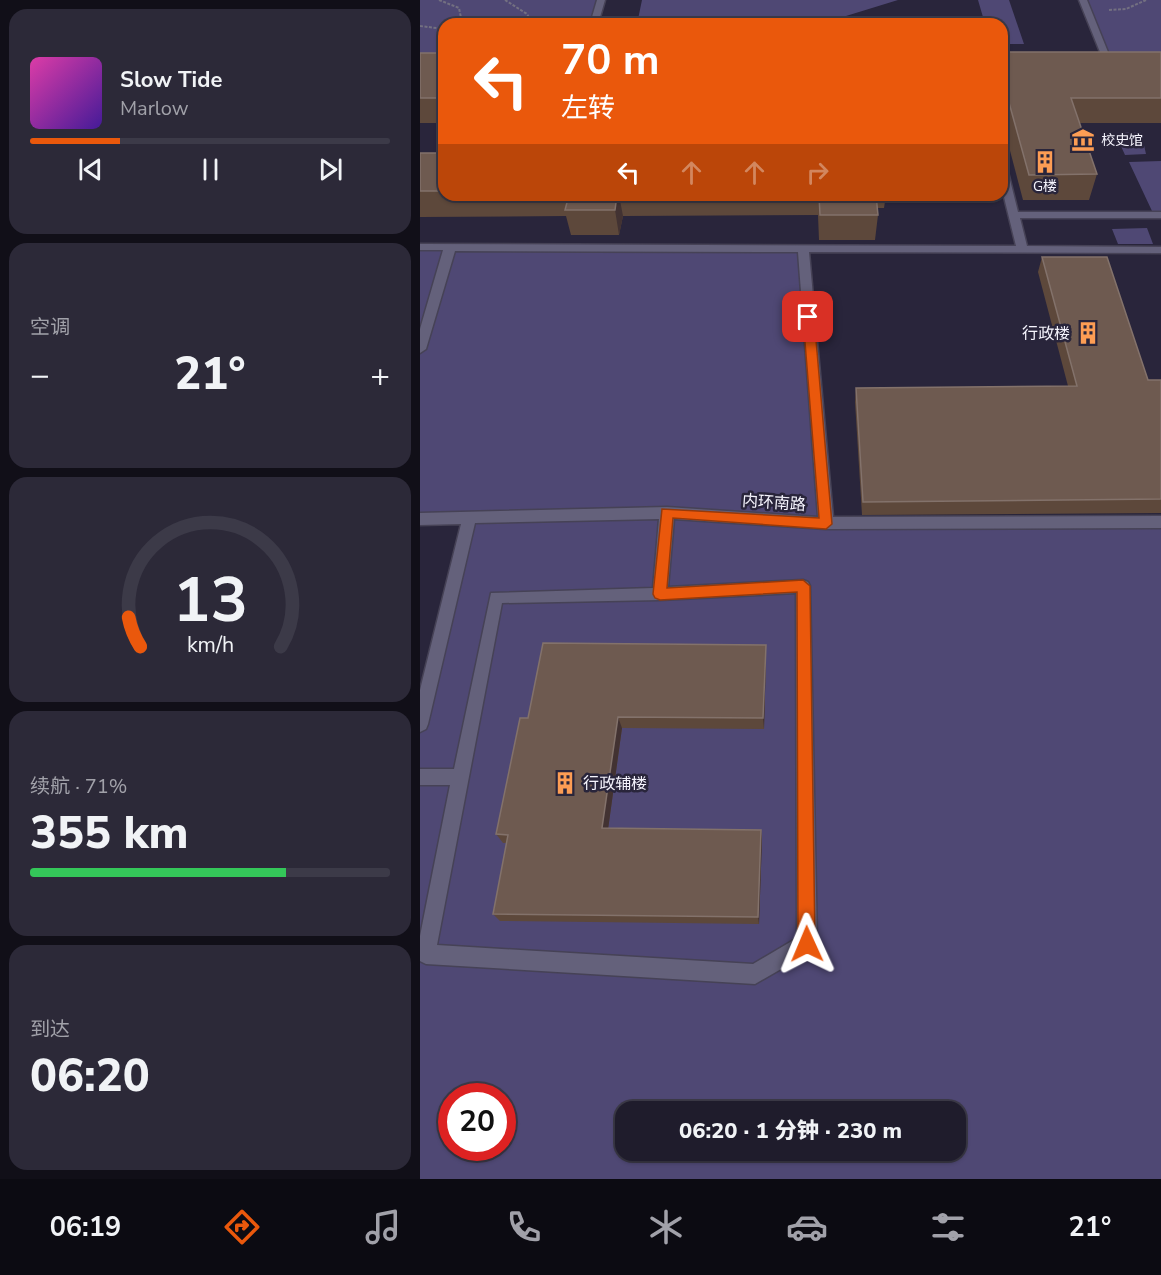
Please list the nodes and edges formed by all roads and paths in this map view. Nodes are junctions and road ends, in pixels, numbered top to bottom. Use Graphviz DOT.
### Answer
graph roads {
  1 [pos="439,0"];
  2 [pos="505,0"];
  3 [pos="601,0"];
  4 [pos="1083,0"];
  5 [pos="1146,0"];
  6 [pos="1087,11"];
  7 [pos="461,18"];
  8 [pos="529,18"];
  9 [pos="596,18"];
  10 [pos="420,26"];
  11 [pos="438,28"];
  12 [pos="1095,57"];
  13 [pos="1106,57"];
  14 [pos="1117,57"];
  15 [pos="1008,192"];
  16 [pos="1014,215"];
  17 [pos="1161,215"];
  18 [pos="420,247"];
  19 [pos="450,247"];
  20 [pos="802,248"];
  21 [pos="1022,249"];
  22 [pos="1161,250"];
  23 [pos="420,350"];
  24 [pos="667,513"];
  25 [pos="420,519"];
  26 [pos="469,519"];
  27 [pos="1161,522"];
  28 [pos="826,524"];
  29 [pos="660,594"];
  30 [pos="420,724"];
  31 [pos="420,777"];
  32 [pos="460,777"];
  1 -- 7 [label="path"];
  2 -- 8 [label="path"];
  3 -- 9 [label="lane"];
  4 -- 6 [label="lane"];
  5 -- 6 [label="path"];
  6 -- 13 [label="lane"];
  10 -- 11 [label="path"];
  12 -- 13 [label="lane"];
  13 -- 14 [label="lane"];
  15 -- 16 [label="lane"];
  16 -- 17 [label="lane"];
  16 -- 21 [label="lane"];
  18 -- 19 [label="lane"];
  19 -- 20 [label="lane"];
  19 -- 23 [label="lane"];
  20 -- 21 [label="lane"];
  20 -- 28 [label="lane"];
  21 -- 22 [label="lane"];
  24 -- 26 [label="lane, 内环南路"];
  24 -- 28 [label="lane, 内环南路"];
  24 -- 29 [label="lane"];
  25 -- 26 [label="lane, 内环南路"];
  26 -- 30 [label="lane"];
  27 -- 28 [label="lane, 内环南路"];
  29 -- 32 [label="lane"];
  29 -- 32 [label="lane"];
  31 -- 32 [label="lane"];
}
